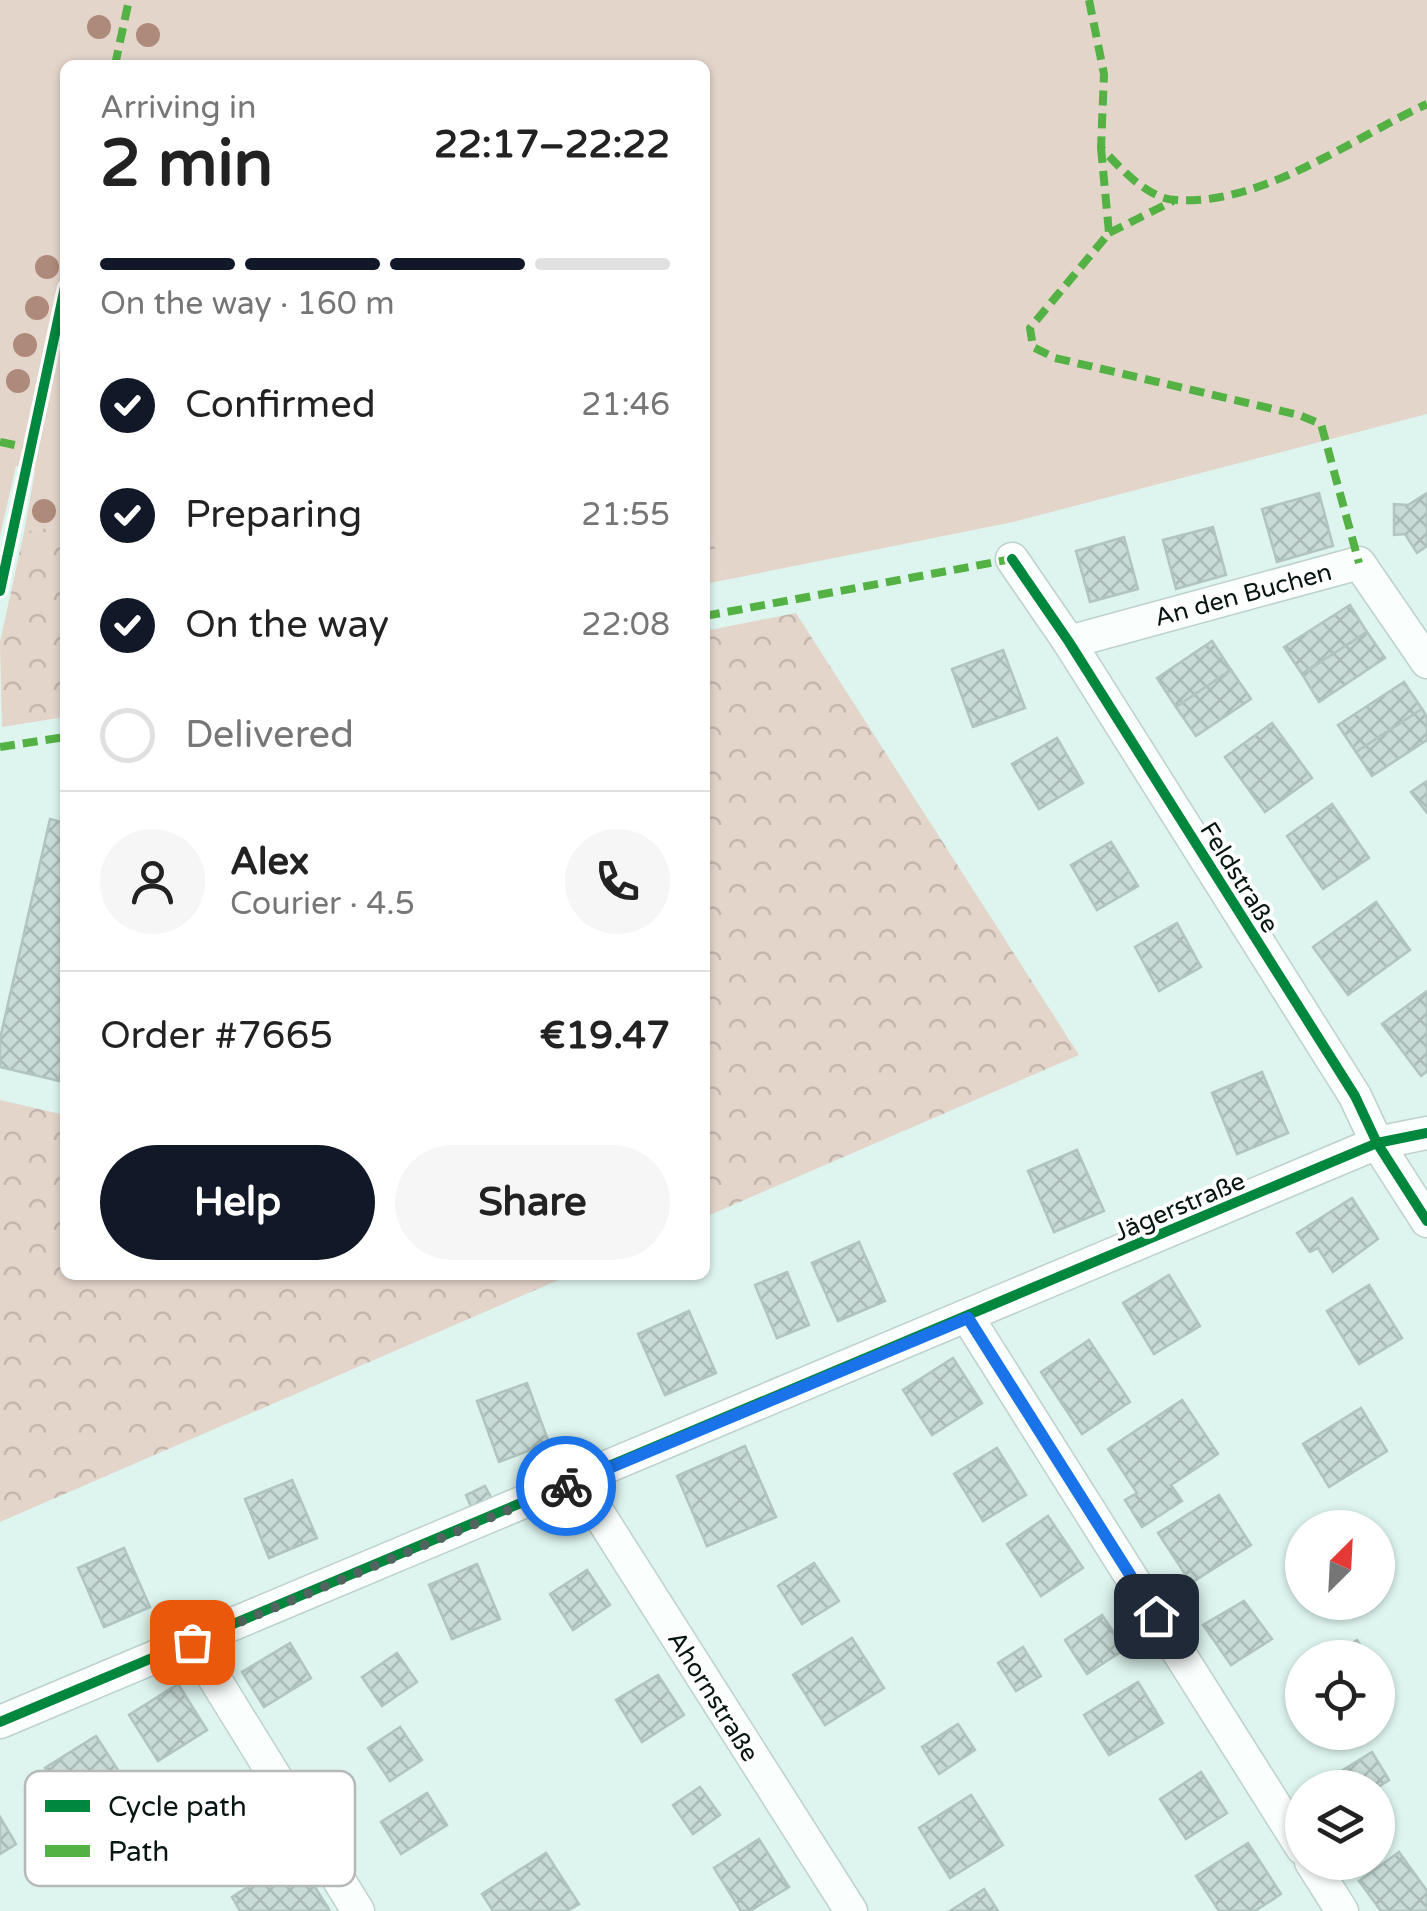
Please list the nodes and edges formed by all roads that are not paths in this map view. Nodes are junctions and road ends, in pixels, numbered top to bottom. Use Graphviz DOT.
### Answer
graph roads {
  1 [pos="1012,559"];
  2 [pos="1069,642"];
  3 [pos="1427,662"];
  4 [pos="1427,1132"];
  5 [pos="1377,1143"];
  6 [pos="1427,1221"];
  7 [pos="968,1318"];
  8 [pos="578,1481"];
  9 [pos="192,1642"];
  10 [pos="0,1722"];
  11 [pos="272,1771"];
  12 [pos="1285,1821"];
  13 [pos="1323,1880"];
  14 [pos="343,1886"];
  15 [pos="358,1911"];
  16 [pos="851,1911"];
  17 [pos="1342,1911"];
  1 -- 2 [label="street, Feldstraße"];
  2 -- 3 [label="street, An den Buchen"];
  2 -- 5 [label="street, Feldstraße"];
  4 -- 5 [label="street, Jägerstraße"];
  5 -- 6 [label="street, Feldstraße"];
  5 -- 7 [label="street, Jägerstraße"];
  7 -- 8 [label="street, Jägerstraße"];
  7 -- 12 [label="street"];
  8 -- 9 [label="street, Jägerstraße"];
  8 -- 16 [label="street, Ahornstraße"];
  9 -- 10 [label="street, Jägerstraße"];
  9 -- 11 [label="street"];
  13 -- 17 [label="street"];
  14 -- 15 [label="street"];
}
